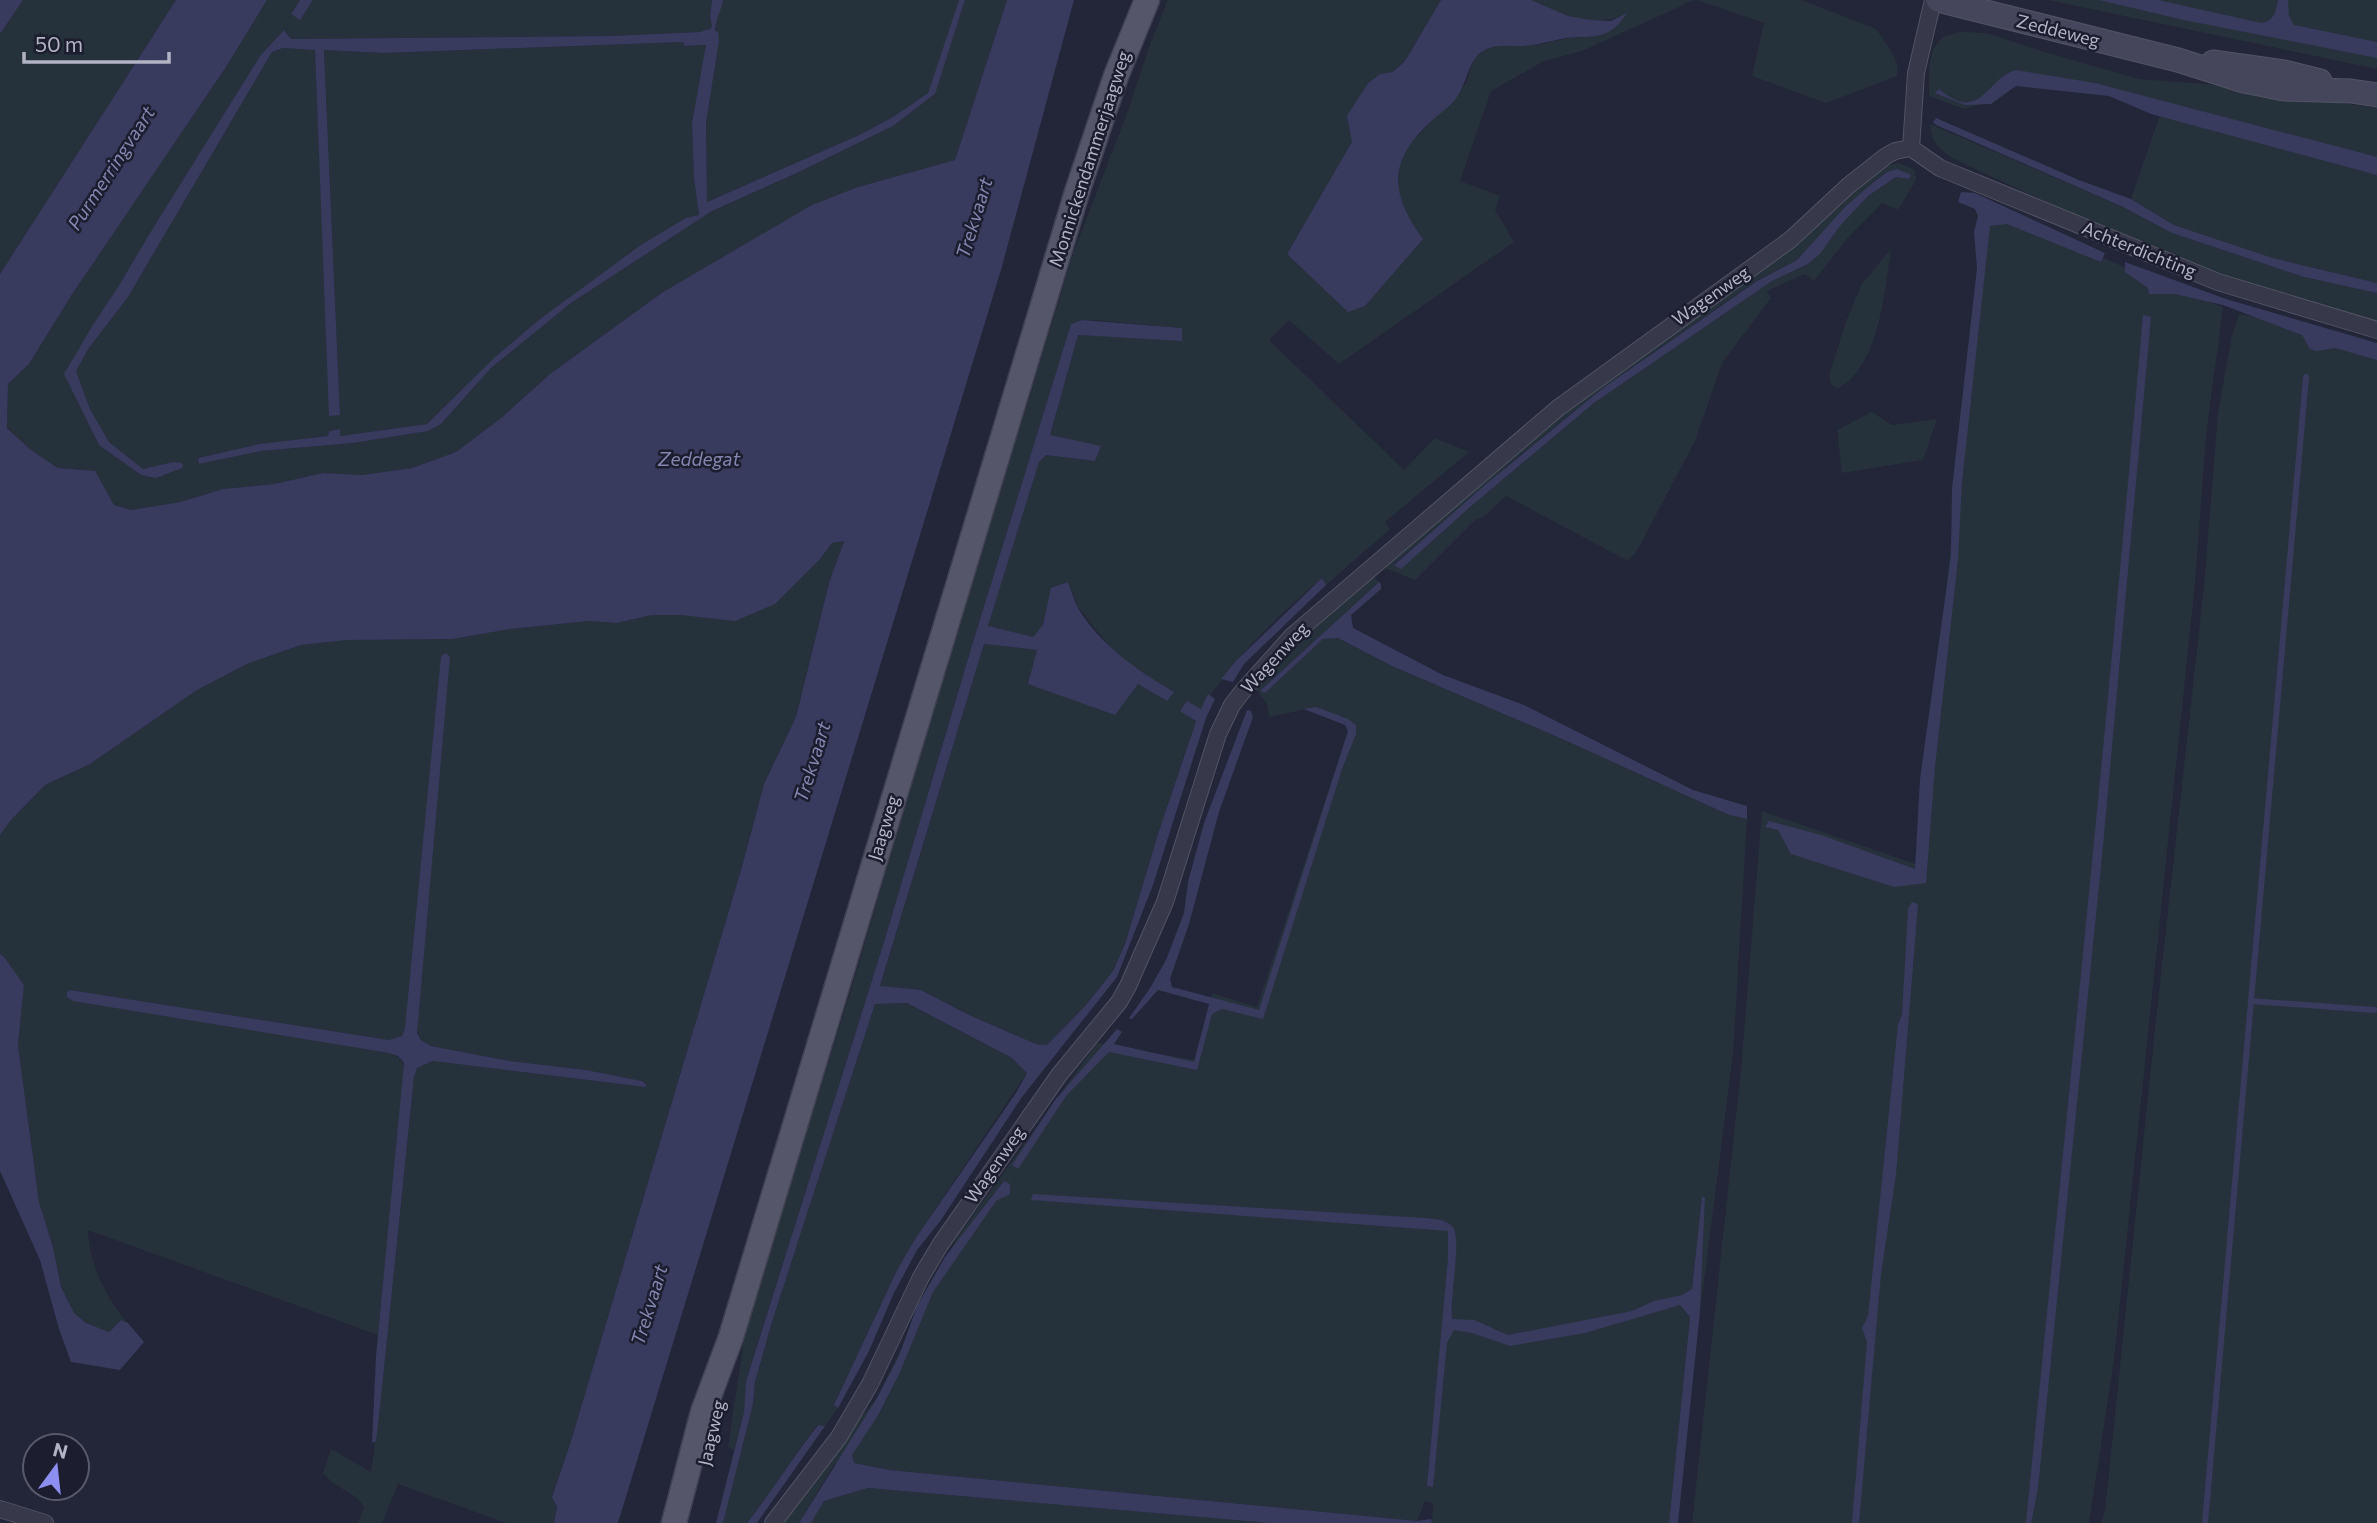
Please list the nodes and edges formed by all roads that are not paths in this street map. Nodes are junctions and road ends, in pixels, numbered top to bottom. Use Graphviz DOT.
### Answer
graph roads {
  1 [pos="1147,0"];
  2 [pos="1936,0"];
  3 [pos="2377,95"];
  4 [pos="1911,148"];
  5 [pos="1038,320"];
  6 [pos="2377,330"];
  7 [pos="0,1509"];
  8 [pos="45,1523"];
  9 [pos="674,1523"];
  10 [pos="773,1523"];
  1 -- 5 [label="main road, Monnickendammerjaagweg"];
  2 -- 3 [label="main road, Zeddeweg"];
  2 -- 4 [label="street"];
  4 -- 6 [label="street, Achterdichting"];
  4 -- 10 [label="street, Wagenweg"];
  5 -- 9 [label="main road, Jaagweg"];
  7 -- 8 [label="street"];
}
